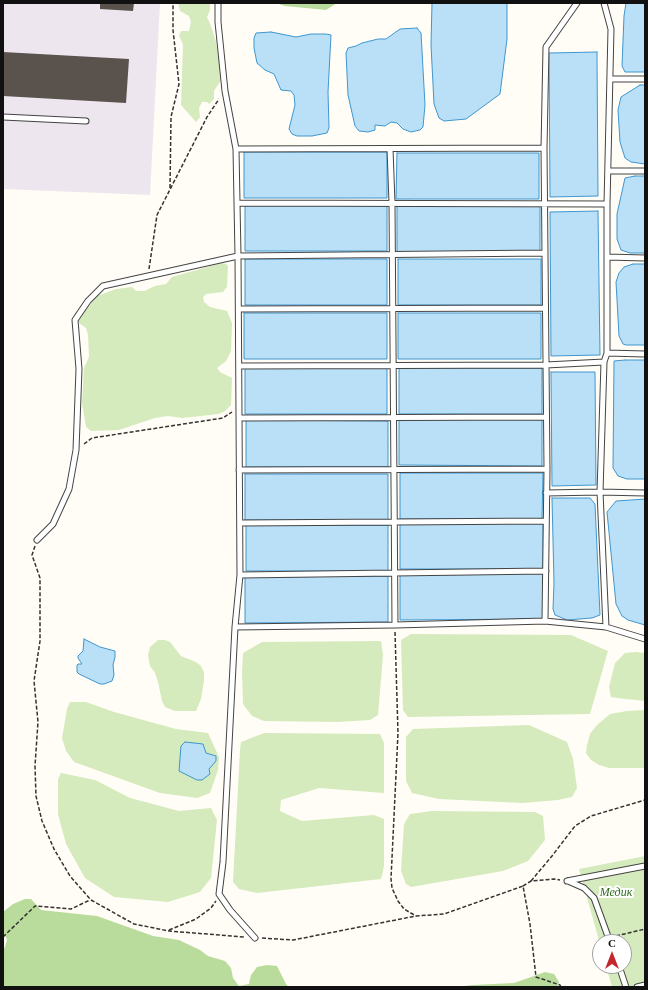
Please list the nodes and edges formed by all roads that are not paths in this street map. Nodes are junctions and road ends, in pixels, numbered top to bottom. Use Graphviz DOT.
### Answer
graph roads {
  1 [pos="218,3"];
  2 [pos="577,3"];
  3 [pos="604,3"];
  4 [pos="610,79"];
  5 [pos="645,79"];
  6 [pos="3,117"];
  7 [pos="86,121"];
  8 [pos="544,148"];
  9 [pos="236,149"];
  10 [pos="390,149"];
  11 [pos="608,171"];
  12 [pos="645,171"];
  13 [pos="237,202"];
  14 [pos="392,203"];
  15 [pos="544,204"];
  16 [pos="607,204"];
  17 [pos="545,253"];
  18 [pos="392,255"];
  19 [pos="238,256"];
  20 [pos="607,257"];
  21 [pos="645,258"];
  22 [pos="545,308"];
  23 [pos="238,309"];
  24 [pos="393,309"];
  25 [pos="607,353"];
  26 [pos="645,354"];
  27 [pos="604,362"];
  28 [pos="393,365"];
  29 [pos="546,365"];
  30 [pos="239,366"];
  31 [pos="546,417"];
  32 [pos="239,418"];
  33 [pos="393,418"];
  34 [pos="393,469"];
  35 [pos="547,469"];
  36 [pos="239,470"];
  37 [pos="600,492"];
  38 [pos="546,493"];
  39 [pos="645,493"];
  40 [pos="546,521"];
  41 [pos="394,522"];
  42 [pos="240,523"];
  43 [pos="37,540"];
  44 [pos="546,571"];
  45 [pos="394,572"];
  46 [pos="240,574"];
  47 [pos="545,621"];
  48 [pos="395,625"];
  49 [pos="606,626"];
  50 [pos="235,627"];
  51 [pos="645,639"];
  52 [pos="645,866"];
  53 [pos="607,934"];
  54 [pos="255,938"];
  55 [pos="622,974"];
  56 [pos="645,985"];
  57 [pos="626,987"];
  58 [pos="637,987"];
  1 -- 9 [label="lane"];
  2 -- 8 [label="lane"];
  3 -- 4 [label="lane"];
  4 -- 5 [label="lane"];
  4 -- 11 [label="lane"];
  6 -- 7 [label="lane"];
  8 -- 10 [label="lane"];
  8 -- 15 [label="lane"];
  9 -- 10 [label="lane"];
  9 -- 13 [label="lane"];
  10 -- 14 [label="lane"];
  11 -- 12 [label="lane"];
  11 -- 16 [label="lane"];
  13 -- 14 [label="lane"];
  13 -- 19 [label="lane"];
  14 -- 15 [label="lane"];
  14 -- 18 [label="lane"];
  15 -- 16 [label="lane"];
  15 -- 17 [label="lane"];
  16 -- 20 [label="lane"];
  17 -- 18 [label="lane"];
  17 -- 22 [label="lane"];
  18 -- 19 [label="lane"];
  18 -- 24 [label="lane"];
  19 -- 23 [label="lane"];
  19 -- 43 [label="lane"];
  20 -- 21 [label="lane"];
  20 -- 25 [label="lane"];
  22 -- 24 [label="lane"];
  22 -- 29 [label="lane"];
  23 -- 24 [label="lane"];
  23 -- 30 [label="lane"];
  24 -- 28 [label="lane"];
  25 -- 26 [label="lane"];
  25 -- 27 [label="lane"];
  27 -- 29 [label="lane"];
  27 -- 37 [label="lane"];
  28 -- 29 [label="lane"];
  28 -- 30 [label="lane"];
  28 -- 33 [label="lane"];
  29 -- 31 [label="lane"];
  30 -- 32 [label="lane"];
  31 -- 33 [label="lane"];
  31 -- 35 [label="lane"];
  32 -- 33 [label="lane"];
  32 -- 36 [label="lane"];
  33 -- 34 [label="lane"];
  34 -- 35 [label="lane"];
  34 -- 36 [label="lane"];
  34 -- 41 [label="lane"];
  35 -- 38 [label="lane"];
  36 -- 42 [label="lane"];
  37 -- 38 [label="lane"];
  37 -- 39 [label="lane"];
  37 -- 49 [label="lane"];
  38 -- 40 [label="lane"];
  40 -- 41 [label="lane"];
  40 -- 44 [label="lane"];
  41 -- 42 [label="lane"];
  41 -- 45 [label="lane"];
  42 -- 46 [label="lane"];
  44 -- 45 [label="lane"];
  44 -- 47 [label="lane"];
  45 -- 46 [label="lane"];
  45 -- 48 [label="lane"];
  46 -- 50 [label="lane"];
  47 -- 48 [label="lane"];
  47 -- 49 [label="lane"];
  48 -- 50 [label="lane"];
  49 -- 51 [label="lane"];
  50 -- 54 [label="lane"];
  52 -- 53 [label="lane"];
  55 -- 57 [label="lane"];
  56 -- 58 [label="lane"];
}
